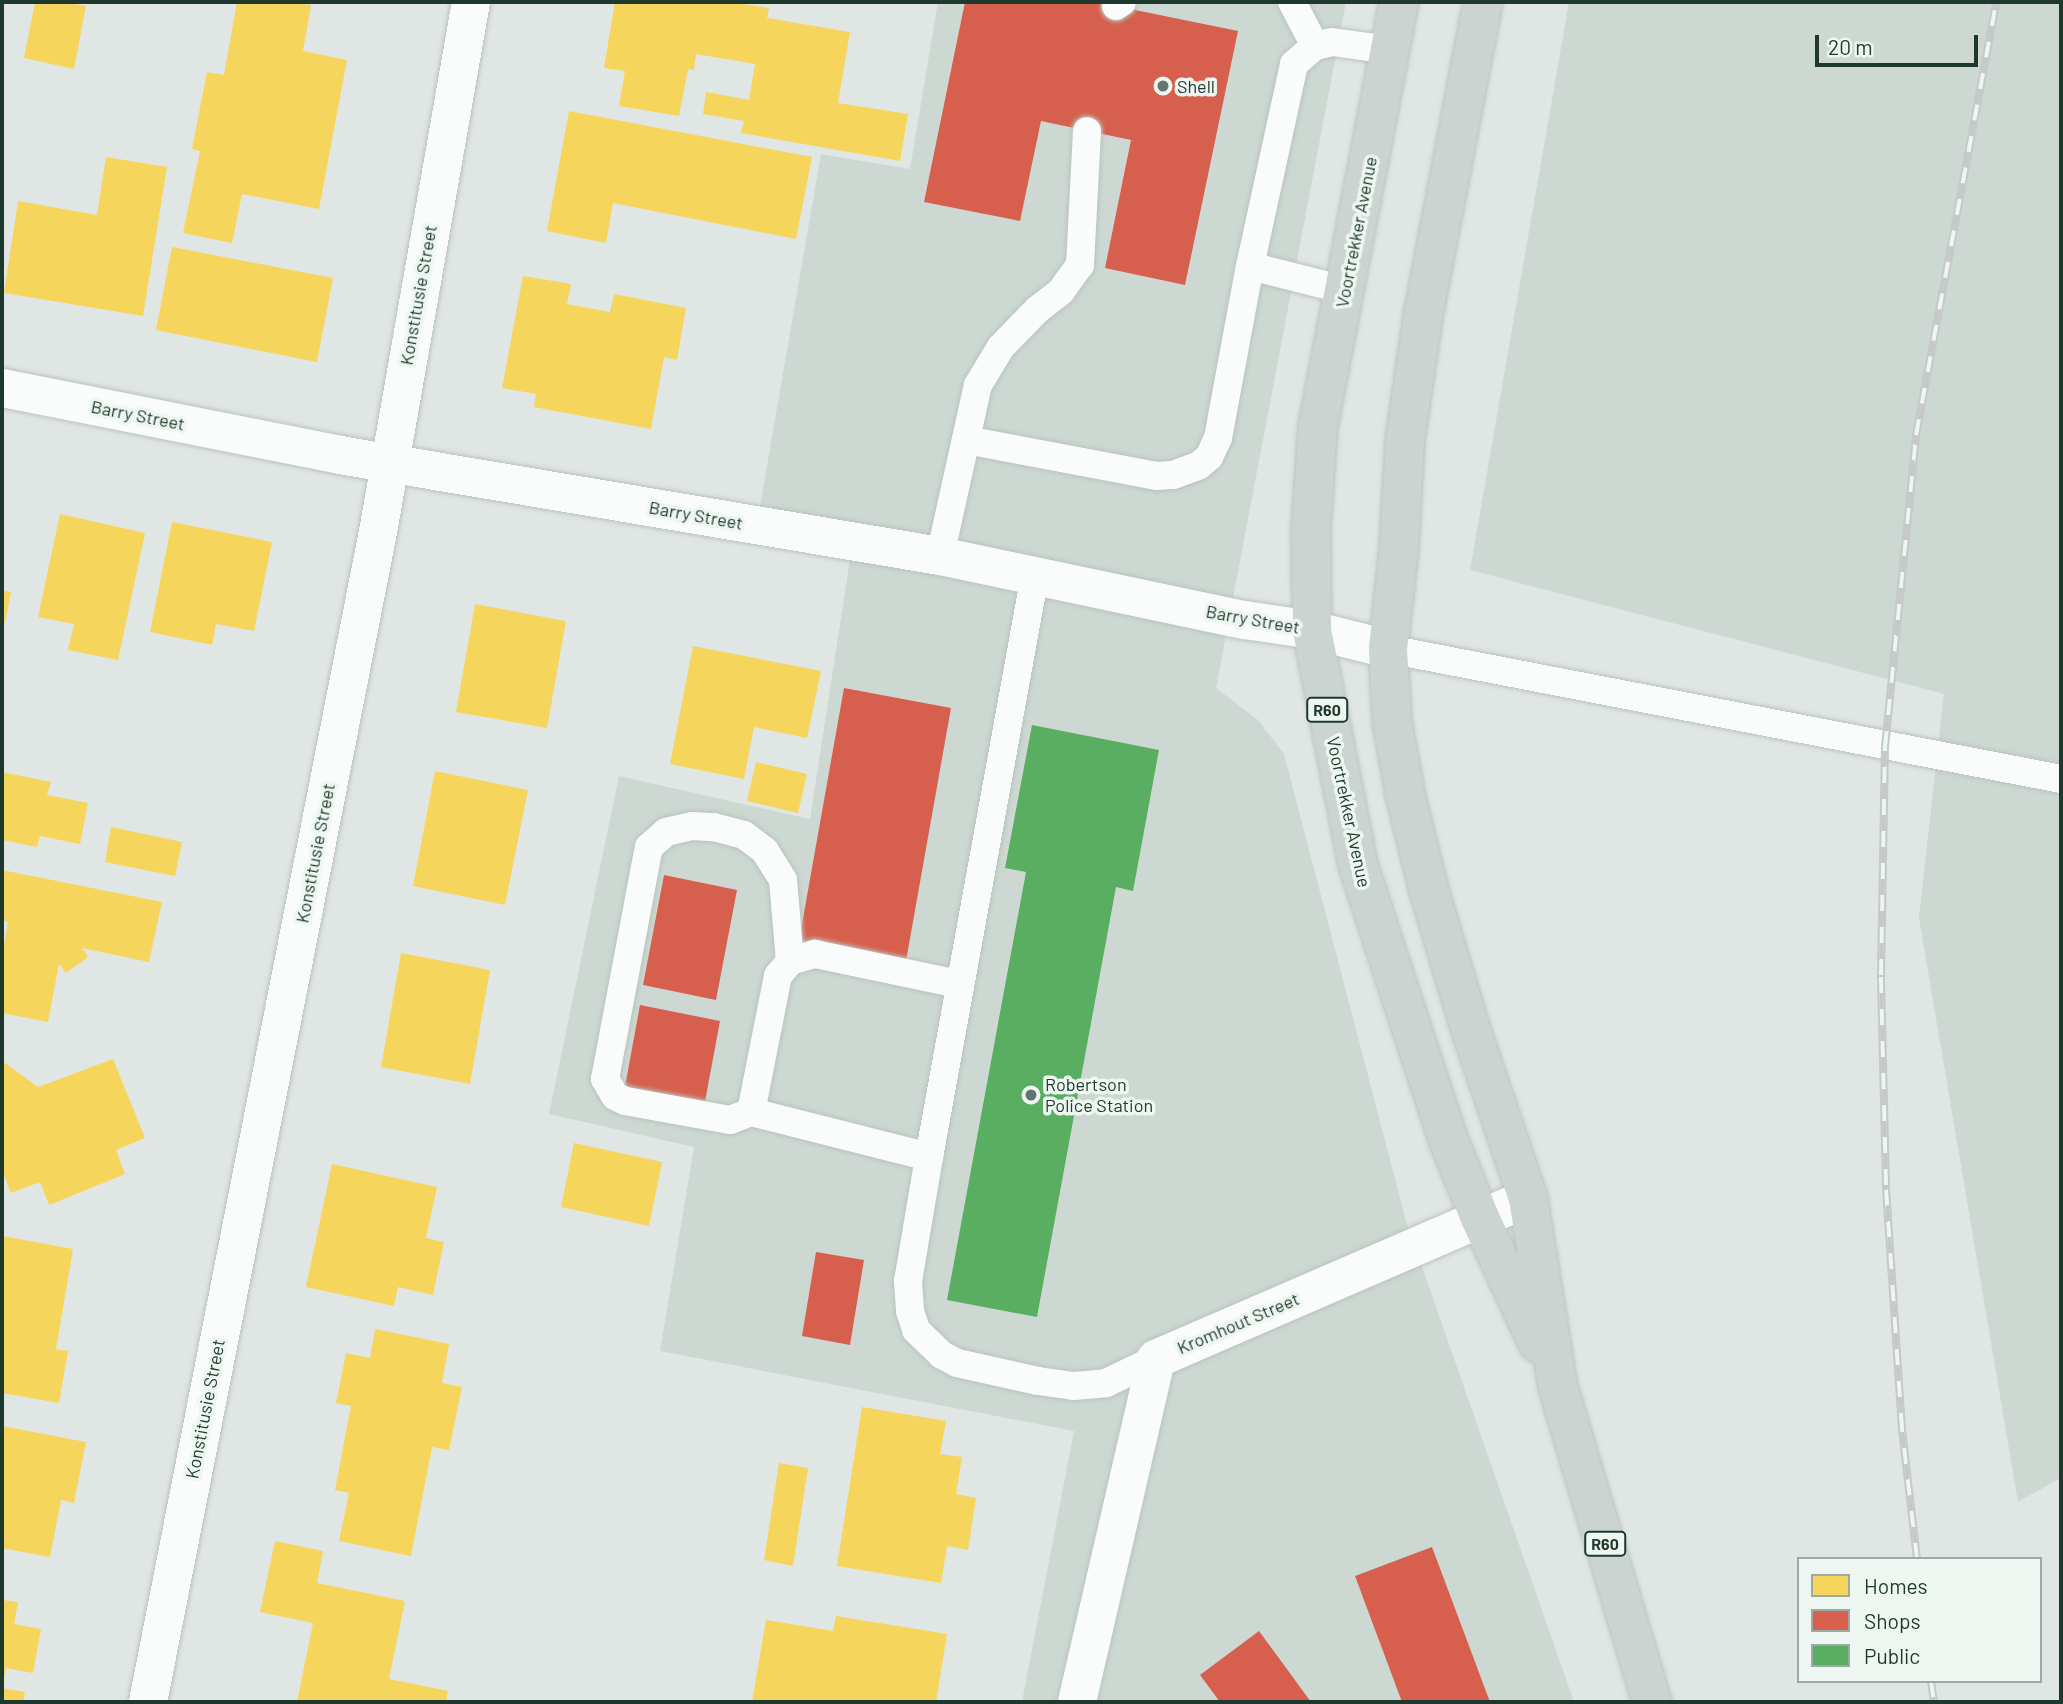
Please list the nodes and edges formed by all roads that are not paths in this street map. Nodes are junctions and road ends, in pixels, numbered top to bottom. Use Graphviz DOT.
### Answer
graph roads {
  1 [pos="471,2"];
  2 [pos="1292,2"];
  3 [pos="1399,2"];
  4 [pos="1483,2"];
  5 [pos="1315,46"];
  6 [pos="1391,50"];
  7 [pos="1087,131"];
  8 [pos="1250,267"];
  9 [pos="1345,290"];
  10 [pos="2,388"];
  11 [pos="966,440"];
  12 [pos="389,463"];
  13 [pos="940,556"];
  14 [pos="1035,575"];
  15 [pos="1312,630"];
  16 [pos="1388,649"];
  17 [pos="2061,779"];
  18 [pos="790,961"];
  19 [pos="958,984"];
  20 [pos="751,1112"];
  21 [pos="929,1157"];
  22 [pos="1528,1198"];
  23 [pos="1480,1218"];
  24 [pos="1156,1359"];
  25 [pos="1558,1387"];
  26 [pos="148,1702"];
  27 [pos="1077,1702"];
  28 [pos="1651,1702"];
  1 -- 12 [label="street, Konstitusie Street"];
  2 -- 5 [label="lane"];
  3 -- 6 [label="main road, Voortrekker Avenue / R60"];
  4 -- 16 [label="main road, Voortrekker Avenue / R60"];
  5 -- 6 [label="lane"];
  5 -- 8 [label="lane"];
  6 -- 9 [label="main road, Voortrekker Avenue / R60"];
  7 -- 11 [label="lane"];
  8 -- 9 [label="lane"];
  8 -- 11 [label="lane"];
  9 -- 15 [label="main road, Voortrekker Avenue / R60"];
  10 -- 12 [label="street, Barry Street"];
  11 -- 13 [label="lane"];
  12 -- 13 [label="street, Barry Street"];
  12 -- 26 [label="street, Konstitusie Street"];
  13 -- 14 [label="street, Barry Street"];
  14 -- 15 [label="street, Barry Street"];
  14 -- 19 [label="lane"];
  15 -- 16 [label="street, Barry Street"];
  15 -- 23 [label="main road, Voortrekker Avenue / R60"];
  16 -- 17 [label="lane"];
  16 -- 22 [label="main road, Voortrekker Avenue / R60"];
  18 -- 19 [label="lane"];
  18 -- 20 [label="lane"];
  18 -- 20 [label="lane"];
  19 -- 21 [label="lane"];
  20 -- 21 [label="lane"];
  21 -- 24 [label="lane"];
  22 -- 23 [label="street, Kromhout Street"];
  22 -- 25 [label="main road, Voortrekker Avenue / R60"];
  23 -- 24 [label="street, Kromhout Street"];
  23 -- 25 [label="main road, Voortrekker Avenue / R60"];
  24 -- 27 [label="street, Kromhout Street"];
  25 -- 28 [label="main road, Voortrekker Avenue / R60"];
}
